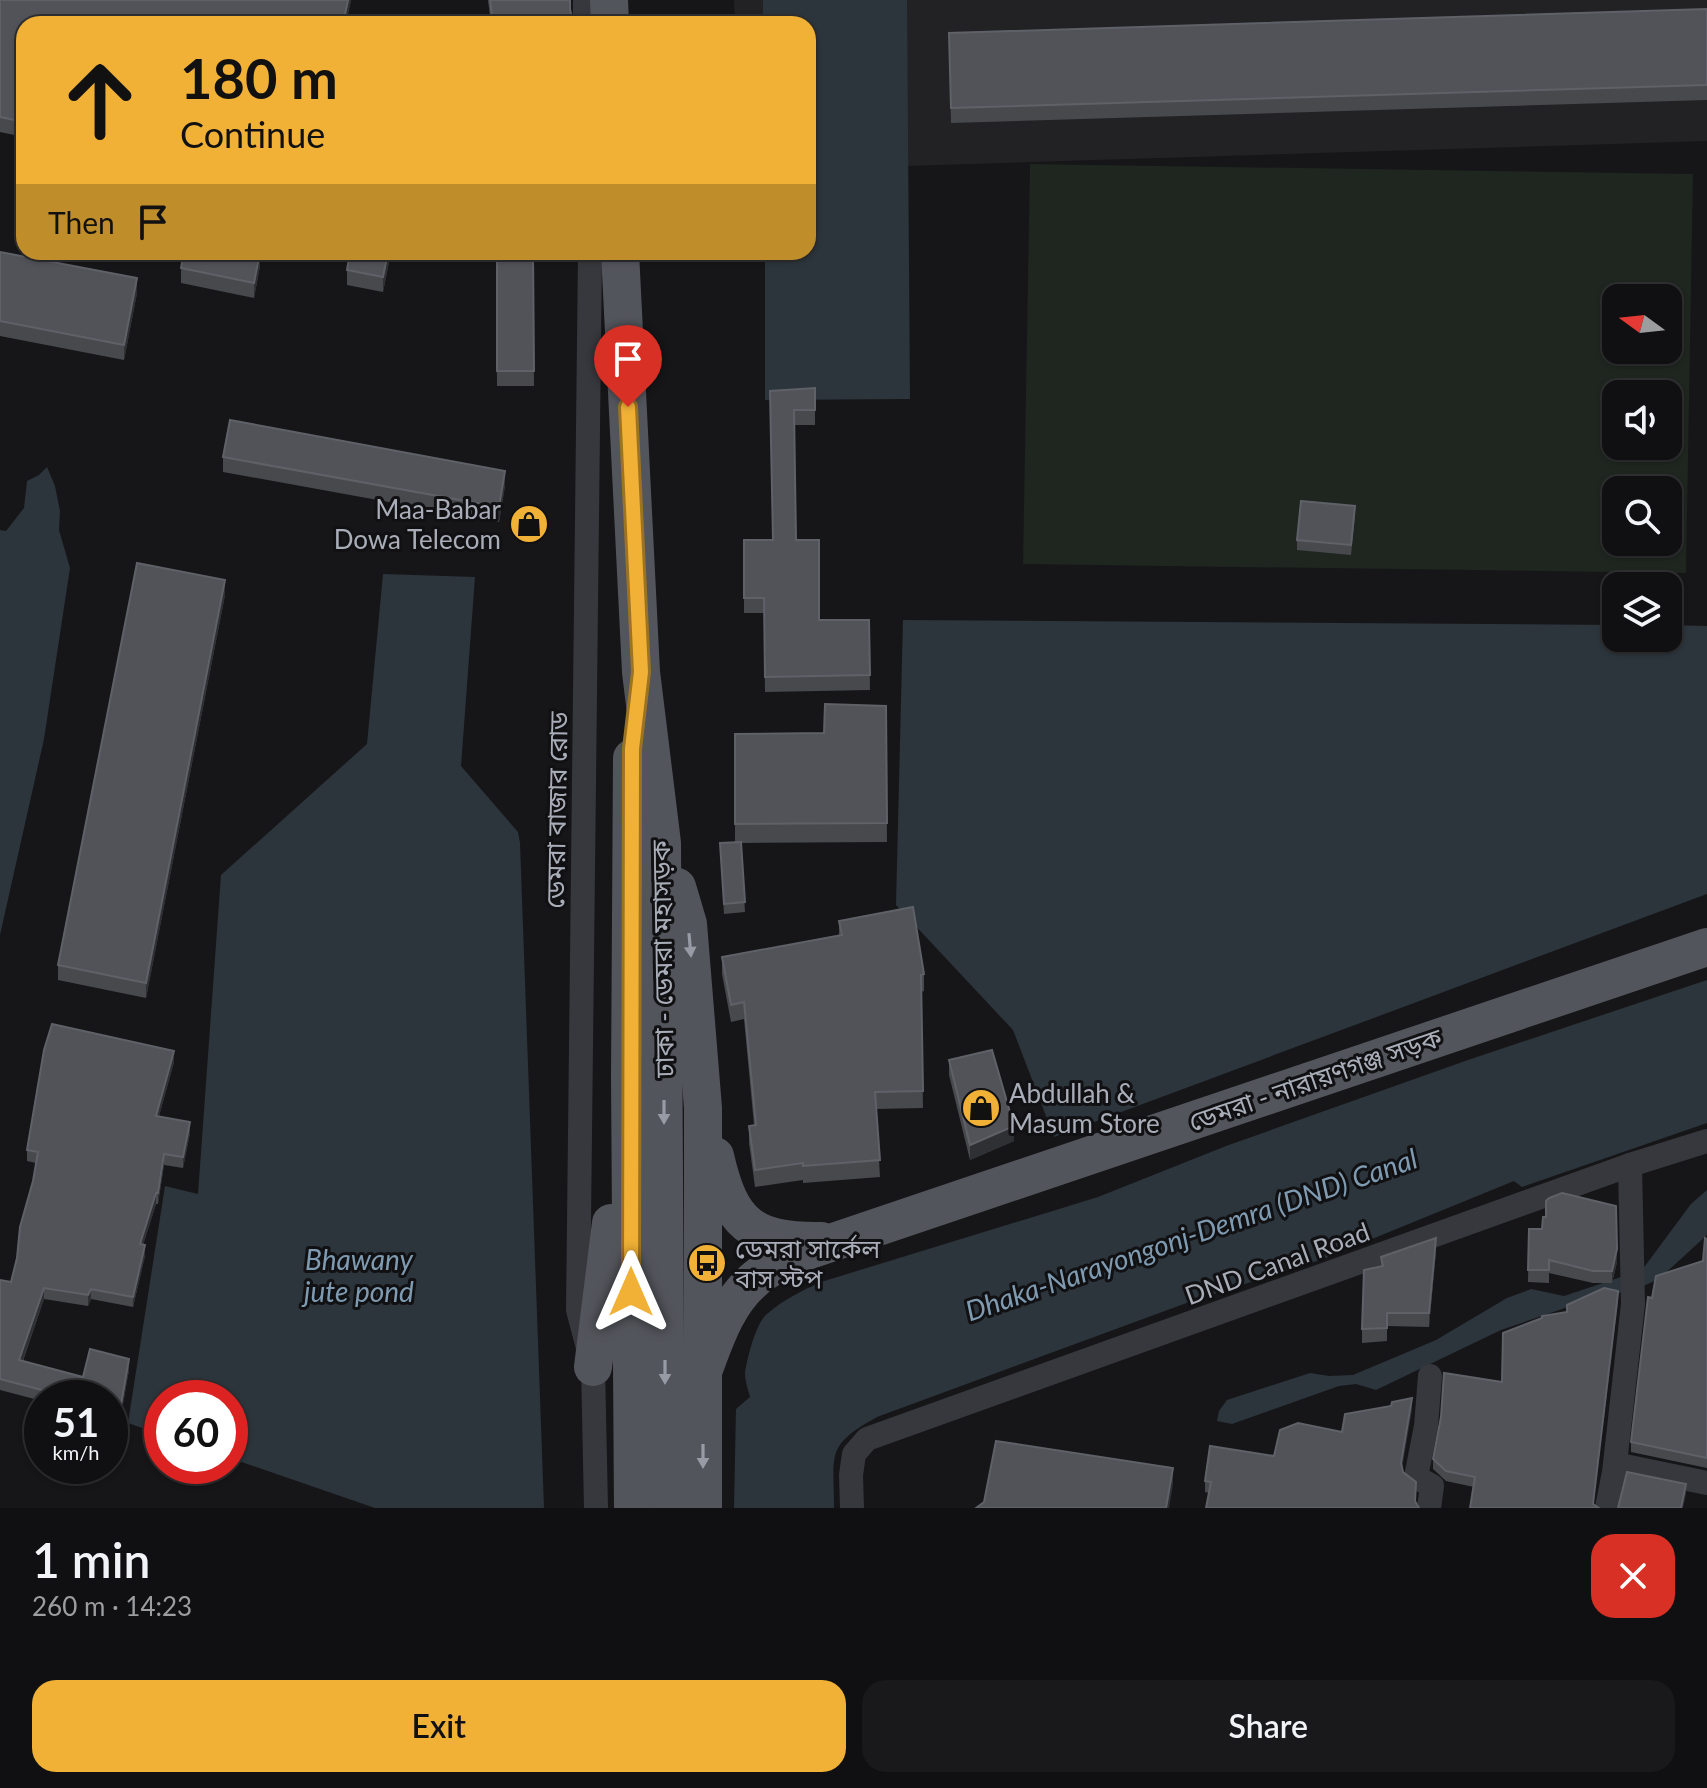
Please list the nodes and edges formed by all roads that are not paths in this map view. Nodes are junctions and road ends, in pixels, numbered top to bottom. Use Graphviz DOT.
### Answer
graph roads {
  1 [pos="590,260"];
  2 [pos="620,260"];
  3 [pos="641,672"];
  4 [pos="662,843"];
  5 [pos="1707,947"];
  6 [pos="630,1077"];
  7 [pos="703,1108"];
  8 [pos="1707,1141"];
  9 [pos="1630,1165"];
  10 [pos="832,1240"];
  11 [pos="593,1367"];
  12 [pos="704,1369"];
  13 [pos="1430,1376"];
  14 [pos="1615,1464"];
  15 [pos="1707,1483"];
  16 [pos="596,1508"];
  17 [pos="633,1508"];
  18 [pos="666,1508"];
  19 [pos="703,1508"];
  20 [pos="852,1508"];
  21 [pos="1429,1508"];
  22 [pos="1607,1508"];
  1 -- 11 [label="street, ডেমরা বাজার রোড"];
  2 -- 3 [label="main road"];
  3 -- 4 [label="main road, ঢাকা - ডেমরা মহাসড়ক"];
  3 -- 6 [label="main road, ঢাকা - ডেমরা মহাসড়ক"];
  4 -- 7 [label="main road, one-way"];
  4 -- 18 [label="main road, ঢাকা - ডেমরা মহাসড়ক, one-way"];
  5 -- 10 [label="main road, ডেমরা - নারায়ণগঞ্জ সড়ক"];
  6 -- 11 [label="main road"];
  6 -- 17 [label="main road, ঢাকা - ডেমরা মহাসড়ক"];
  7 -- 10 [label="main road, ডেমরা - নারায়ণগঞ্জ সড়ক"];
  7 -- 12 [label="main road"];
  8 -- 9 [label="street, DND Canal Road"];
  9 -- 14 [label="street"];
  9 -- 20 [label="street, DND Canal Road"];
  10 -- 12 [label="main road, ডেমরা - নারায়ণগঞ্জ সড়ক"];
  11 -- 16 [label="street, ডেমরা বাজার রোড"];
  12 -- 19 [label="main road, one-way"];
  13 -- 21 [label="street"];
  14 -- 15 [label="street"];
  14 -- 22 [label="street"];
}
